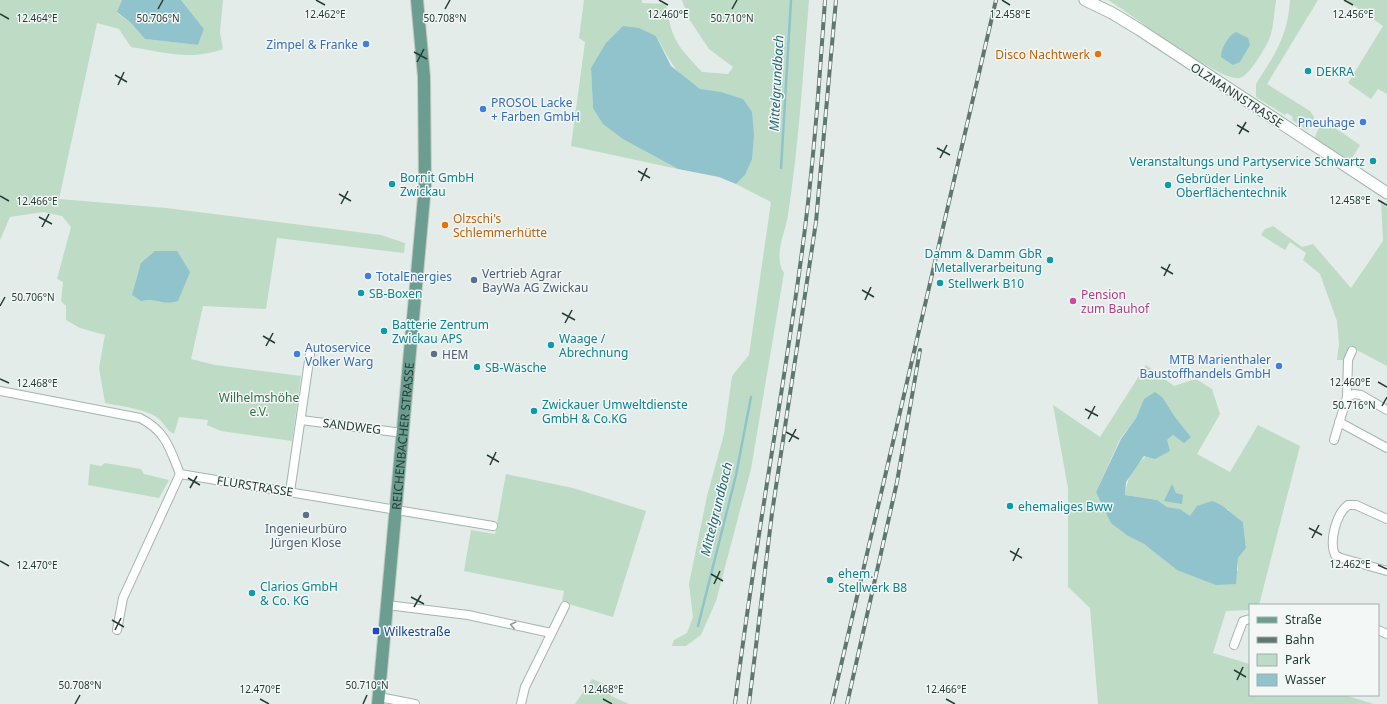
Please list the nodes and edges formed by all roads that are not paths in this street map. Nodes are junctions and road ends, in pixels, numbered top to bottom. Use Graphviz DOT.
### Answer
graph roads {
  1 [pos="417,0"];
  2 [pos="1085,0"];
  3 [pos="1387,194"];
  4 [pos="1352,351"];
  5 [pos="310,354"];
  6 [pos="0,391"];
  7 [pos="1347,397"];
  8 [pos="1387,410"];
  9 [pos="301,420"];
  10 [pos="1339,422"];
  11 [pos="403,433"];
  12 [pos="1334,440"];
  13 [pos="1387,448"];
  14 [pos="180,474"];
  15 [pos="290,492"];
  16 [pos="396,510"];
  17 [pos="1387,519"];
  18 [pos="494,526"];
  19 [pos="1387,571"];
  20 [pos="387,604"];
  21 [pos="565,606"];
  22 [pos="1249,620"];
  23 [pos="117,630"];
  24 [pos="551,633"];
  25 [pos="1234,645"];
  26 [pos="378,700"];
  27 [pos="414,704"];
  28 [pos="521,704"];
  1 -- 11 [label="main road, REICHENBACHER STRASSE"];
  2 -- 3 [label="main road, OLZMANNSTRASSE"];
  4 -- 7 [label="street"];
  5 -- 9 [label="street"];
  6 -- 14 [label="street"];
  7 -- 8 [label="street"];
  7 -- 10 [label="street"];
  9 -- 11 [label="street, SANDWEG"];
  9 -- 15 [label="street"];
  10 -- 12 [label="street"];
  10 -- 13 [label="street"];
  11 -- 16 [label="main road, REICHENBACHER STRASSE"];
  14 -- 15 [label="street, FLURSTRASSE"];
  14 -- 23 [label="street"];
  15 -- 16 [label="street, FLURSTRASSE"];
  16 -- 18 [label="street, FLURSTRASSE"];
  16 -- 20 [label="main road, REICHENBACHER STRASSE"];
  17 -- 19 [label="street"];
  24 -- 20 [label="street, one-way"];
  20 -- 26 [label="main road, REICHENBACHER STRASSE"];
  21 -- 24 [label="street"];
  22 -- 25 [label="street"];
  24 -- 28 [label="street"];
  26 -- 27 [label="street"];
}
